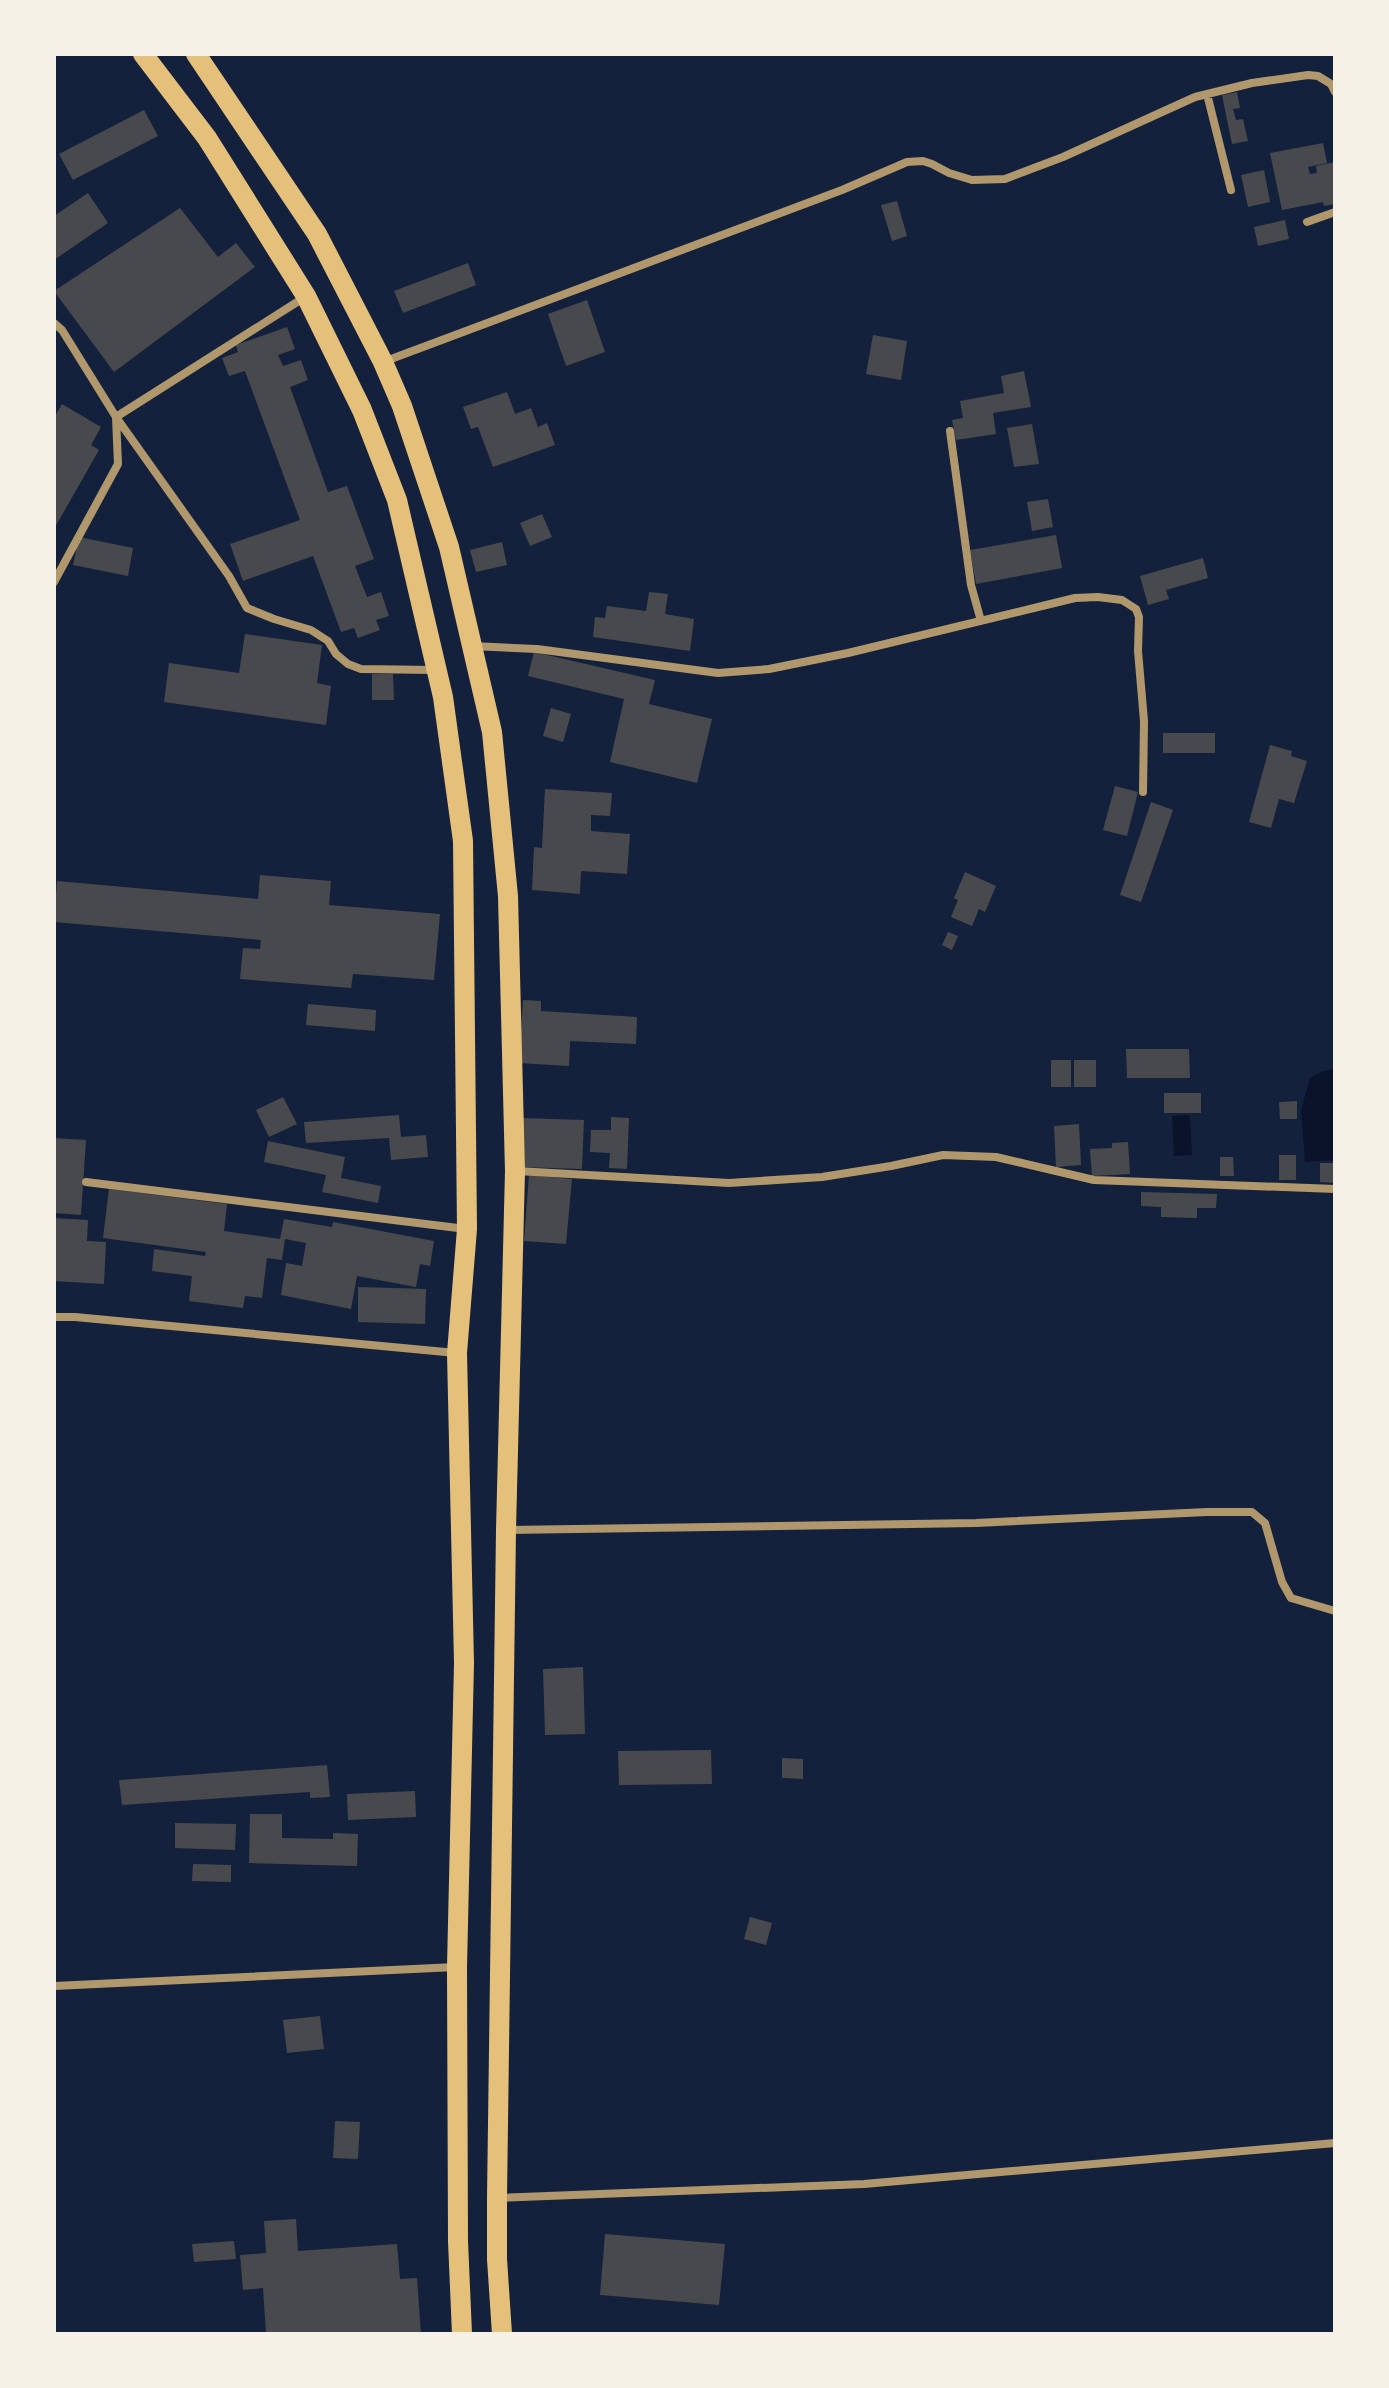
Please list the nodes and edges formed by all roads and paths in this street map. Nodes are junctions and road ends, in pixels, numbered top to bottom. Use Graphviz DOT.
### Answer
graph roads {
  1 [pos="143,54"];
  2 [pos="196,54"];
  3 [pos="1335,92"];
  4 [pos="1207,94"];
  5 [pos="1231,190"];
  6 [pos="1335,212"];
  7 [pos="1307,222"];
  8 [pos="306,296"];
  9 [pos="54,323"];
  10 [pos="383,362"];
  11 [pos="116,417"];
  12 [pos="950,431"];
  13 [pos="54,582"];
  14 [pos="981,621"];
  15 [pos="471,646"];
  16 [pos="437,670"];
  17 [pos="1143,792"];
  18 [pos="515,1171"];
  19 [pos="86,1182"];
  20 [pos="1335,1189"];
  21 [pos="467,1229"];
  22 [pos="54,1317"];
  23 [pos="457,1353"];
  24 [pos="506,1530"];
  25 [pos="1335,1611"];
  26 [pos="457,1967"];
  27 [pos="54,1986"];
  28 [pos="1335,2143"];
  29 [pos="497,2198"];
  30 [pos="462,2334"];
  31 [pos="502,2334"];
  1 -- 8 [label="main road"];
  2 -- 10 [label="main road"];
  3 -- 4 [label="street"];
  4 -- 5 [label="street"];
  4 -- 10 [label="street"];
  6 -- 7 [label="street"];
  8 -- 11 [label="street"];
  8 -- 16 [label="main road"];
  9 -- 11 [label="street"];
  10 -- 15 [label="main road"];
  11 -- 13 [label="street"];
  11 -- 16 [label="street"];
  12 -- 14 [label="street"];
  14 -- 15 [label="street"];
  14 -- 17 [label="street"];
  15 -- 18 [label="main road"];
  16 -- 21 [label="main road"];
  18 -- 20 [label="street"];
  18 -- 24 [label="main road"];
  19 -- 21 [label="street"];
  21 -- 23 [label="main road"];
  22 -- 23 [label="street"];
  23 -- 26 [label="main road"];
  24 -- 25 [label="street"];
  24 -- 29 [label="main road"];
  26 -- 27 [label="street"];
  26 -- 30 [label="main road"];
  28 -- 29 [label="street"];
  29 -- 31 [label="main road"];
}
